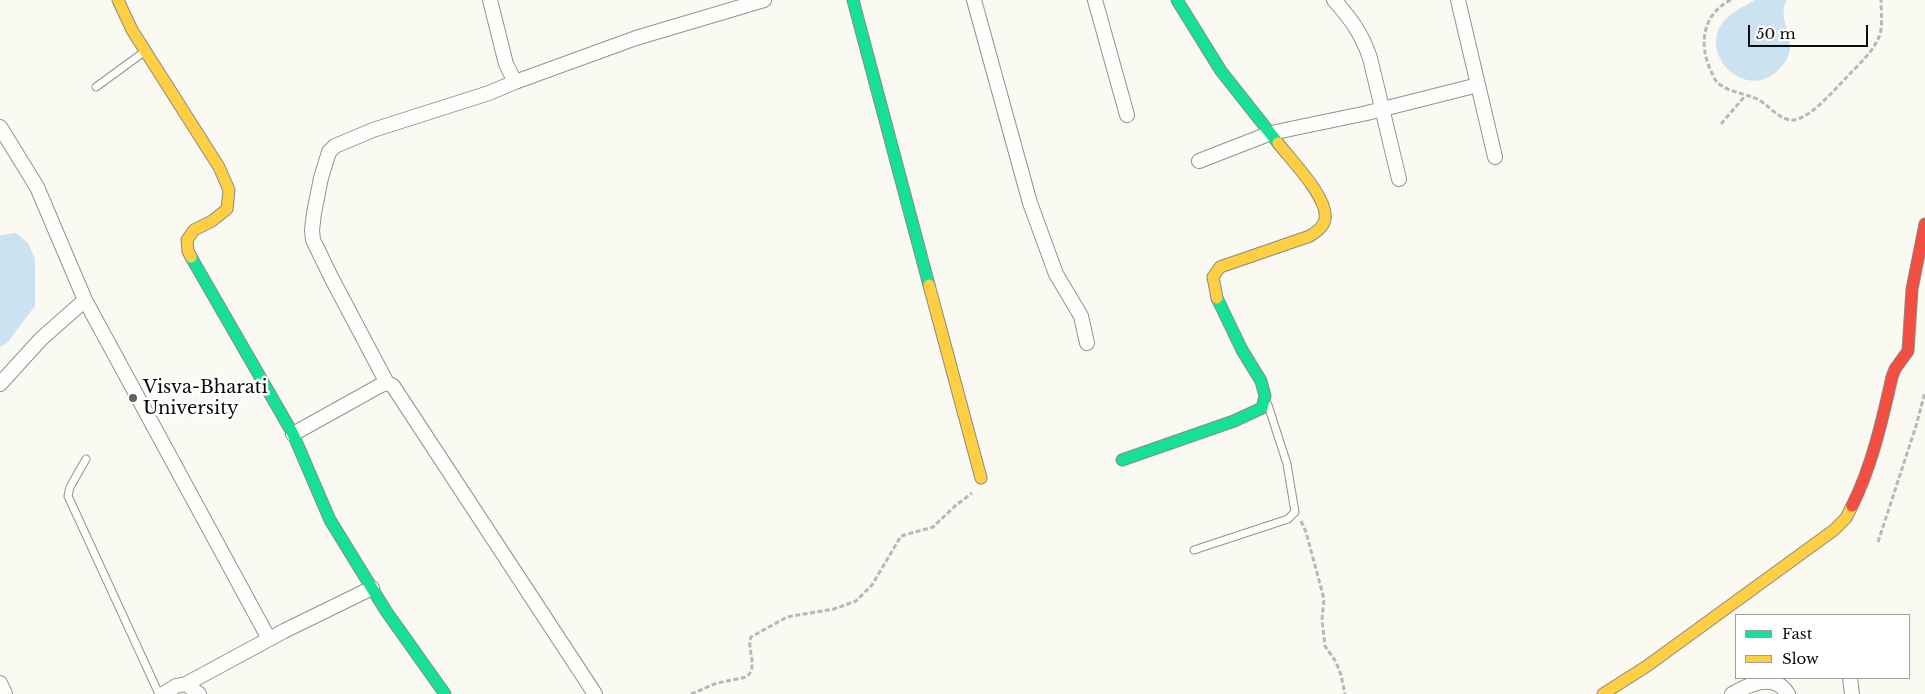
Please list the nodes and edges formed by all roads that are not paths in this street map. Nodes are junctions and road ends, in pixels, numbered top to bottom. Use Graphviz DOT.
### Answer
graph roads {
  1 [pos="118,0"];
  2 [pos="490,0"];
  3 [pos="764,0"];
  4 [pos="853,0"];
  5 [pos="974,0"];
  6 [pos="1095,0"];
  7 [pos="1177,0"];
  8 [pos="1334,0"];
  9 [pos="1458,0"];
  10 [pos="146,51"];
  11 [pos="515,82"];
  12 [pos="1478,85"];
  13 [pos="96,87"];
  14 [pos="1383,108"];
  15 [pos="1127,115"];
  16 [pos="0,127"];
  17 [pos="1271,133"];
  18 [pos="1495,157"];
  19 [pos="1199,161"];
  20 [pos="1399,179"];
  21 [pos="1925,224"];
  22 [pos="85,300"];
  23 [pos="1087,343"];
  24 [pos="388,383"];
  25 [pos="0,384"];
  26 [pos="1265,396"];
  27 [pos="294,434"];
  28 [pos="86,459"];
  29 [pos="1122,460"];
  30 [pos="981,478"];
  31 [pos="1194,550"];
  32 [pos="372,588"];
  33 [pos="269,640"];
  34 [pos="1850,679"];
  35 [pos="0,683"];
  36 [pos="186,684"];
  37 [pos="5,694"];
  38 [pos="159,694"];
  39 [pos="163,694"];
  40 [pos="199,694"];
  41 [pos="445,694"];
  42 [pos="595,694"];
  43 [pos="1603,694"];
  44 [pos="1732,694"];
  45 [pos="1788,694"];
  46 [pos="1852,694"];
  1 -- 10 [label="street"];
  2 -- 11 [label="street"];
  3 -- 11 [label="street"];
  4 -- 30 [label="street"];
  5 -- 23 [label="street"];
  6 -- 15 [label="street"];
  7 -- 17 [label="street"];
  8 -- 14 [label="street"];
  9 -- 12 [label="street"];
  10 -- 13 [label="lane"];
  10 -- 27 [label="street"];
  11 -- 24 [label="street"];
  12 -- 14 [label="street"];
  12 -- 18 [label="street"];
  14 -- 17 [label="street"];
  14 -- 20 [label="street"];
  16 -- 22 [label="street"];
  17 -- 19 [label="street"];
  17 -- 26 [label="street"];
  21 -- 43 [label="street"];
  22 -- 25 [label="street"];
  22 -- 33 [label="street"];
  24 -- 27 [label="street"];
  24 -- 42 [label="street"];
  26 -- 29 [label="street"];
  26 -- 31 [label="lane"];
  27 -- 32 [label="street"];
  28 -- 38 [label="lane"];
  32 -- 33 [label="street"];
  32 -- 41 [label="street"];
  33 -- 36 [label="street"];
  34 -- 46 [label="street"];
  35 -- 37 [label="street"];
  36 -- 39 [label="street"];
  36 -- 40 [label="street"];
  44 -- 45 [label="street"];
}
